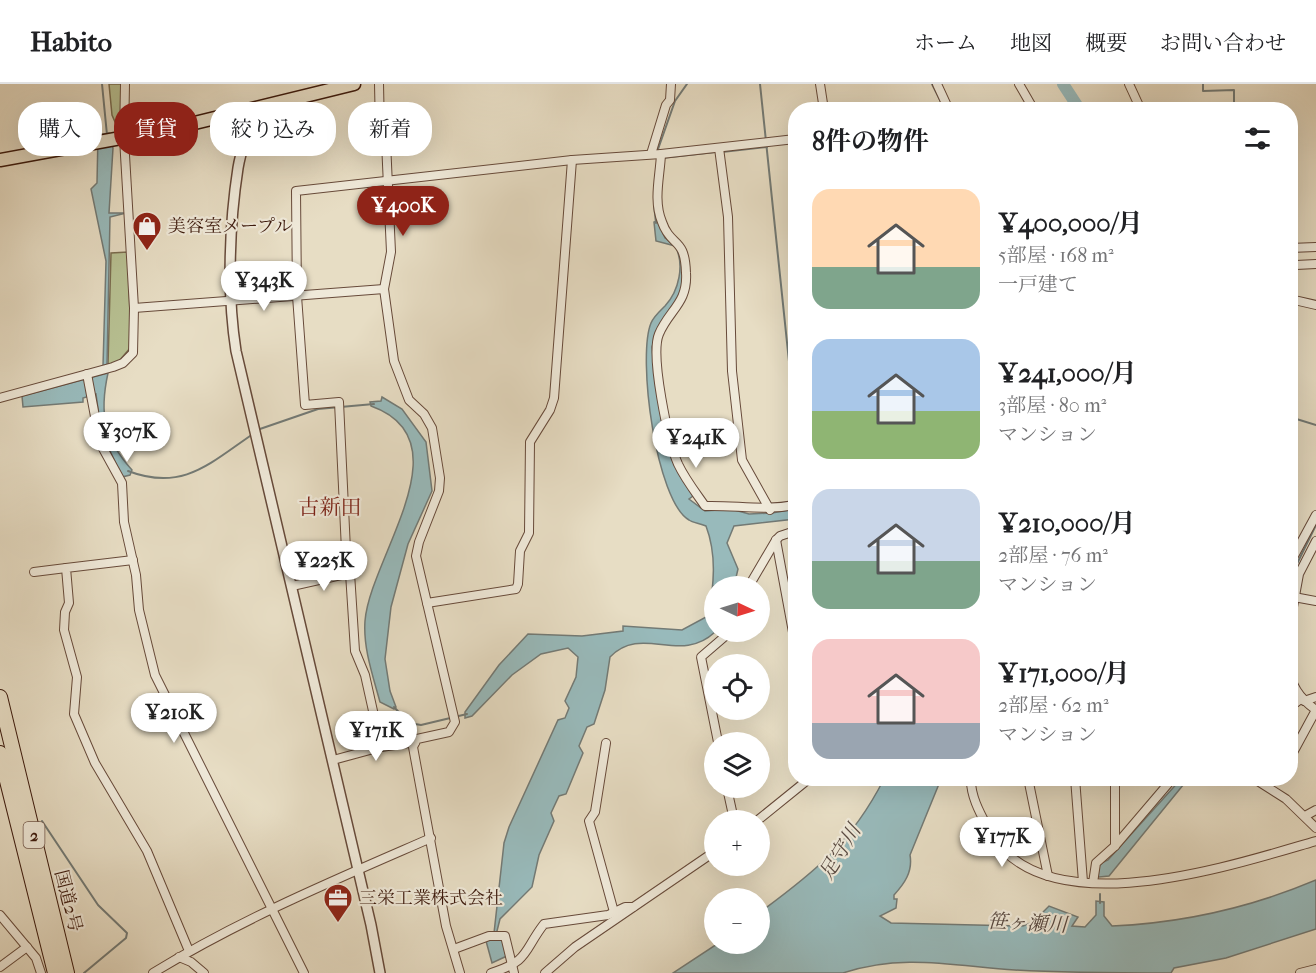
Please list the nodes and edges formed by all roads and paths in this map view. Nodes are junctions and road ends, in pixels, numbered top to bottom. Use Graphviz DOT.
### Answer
graph roads {
  1 [pos="125,84"];
  2 [pos="354,84"];
  3 [pos="379,84"];
  4 [pos="671,84"];
  5 [pos="820,84"];
  6 [pos="937,84"];
  7 [pos="1019,84"];
  8 [pos="1129,84"];
  9 [pos="123,102"];
  10 [pos="287,102"];
  11 [pos="823,102"];
  12 [pos="945,102"];
  13 [pos="1029,102"];
  14 [pos="1137,102"];
  15 [pos="788,140"];
  16 [pos="114,141"];
  17 [pos="720,150"];
  18 [pos="120,156"];
  19 [pos="241,156"];
  20 [pos="658,156"];
  21 [pos="0,160"];
  22 [pos="572,160"];
  23 [pos="387,182"];
  24 [pos="1316,247"];
  25 [pos="1298,248"];
  26 [pos="1316,264"];
  27 [pos="1298,266"];
  28 [pos="384,289"];
  29 [pos="297,296"];
  30 [pos="1298,301"];
  31 [pos="230,302"];
  32 [pos="1316,305"];
  33 [pos="134,308"];
  34 [pos="87,374"];
  35 [pos="0,398"];
  36 [pos="788,506"];
  37 [pos="770,510"];
  38 [pos="1316,515"];
  39 [pos="788,533"];
  40 [pos="776,540"];
  41 [pos="1315,546"];
  42 [pos="1298,548"];
  43 [pos="133,560"];
  44 [pos="66,568"];
  45 [pos="34,572"];
  46 [pos="350,573"];
  47 [pos="755,576"];
  48 [pos="1298,579"];
  49 [pos="292,586"];
  50 [pos="1298,598"];
  51 [pos="1316,601"];
  52 [pos="428,603"];
  53 [pos="788,605"];
  54 [pos="718,642"];
  55 [pos="1298,693"];
  56 [pos="0,697"];
  57 [pos="1316,697"];
  58 [pos="1303,700"];
  59 [pos="1298,703"];
  60 [pos="716,732"];
  61 [pos="415,742"];
  62 [pos="606,743"];
  63 [pos="1298,743"];
  64 [pos="381,747"];
  65 [pos="0,753"];
  66 [pos="333,760"];
  67 [pos="800,786"];
  68 [pos="973,786"];
  69 [pos="1030,786"];
  70 [pos="1076,786"];
  71 [pos="1115,786"];
  72 [pos="1166,786"];
  73 [pos="1266,786"];
  74 [pos="770,810"];
  75 [pos="1316,810"];
  76 [pos="1305,816"];
  77 [pos="1316,828"];
  78 [pos="431,838"];
  79 [pos="1316,841"];
  80 [pos="1115,846"];
  81 [pos="704,859"];
  82 [pos="358,870"];
  83 [pos="1048,876"];
  84 [pos="1083,882"];
  85 [pos="1094,883"];
  86 [pos="633,908"];
  87 [pos="272,910"];
  88 [pos="614,912"];
  89 [pos="0,915"];
  90 [pos="27,947"];
  91 [pos="454,949"];
  92 [pos="189,951"];
  93 [pos="179,957"];
  94 [pos="514,964"];
  95 [pos="0,967"];
  96 [pos="1316,969"];
  97 [pos="41,973"];
  98 [pos="55,973"];
  99 [pos="67,973"];
  100 [pos="153,973"];
  101 [pos="204,973"];
  102 [pos="304,973"];
  103 [pos="380,973"];
  104 [pos="460,973"];
  105 [pos="491,973"];
  106 [pos="514,973"];
  107 [pos="545,973"];
  108 [pos="1300,973"];
  1 -- 9 [label="street"];
  2 -- 10 [label="main road"];
  3 -- 23 [label="street"];
  4 -- 20 [label="street"];
  5 -- 11 [label="street"];
  6 -- 12 [label="street"];
  7 -- 13 [label="street"];
  8 -- 14 [label="street"];
  15 -- 17 [label="street"];
  16 -- 21 [label="main road"];
  17 -- 20 [label="street"];
  17 -- 37 [label="street"];
  18 -- 33 [label="street"];
  19 -- 31 [label="street"];
  20 -- 22 [label="street"];
  20 -- 37 [label="street"];
  22 -- 23 [label="street"];
  22 -- 52 [label="street"];
  23 -- 28 [label="street"];
  23 -- 29 [label="street"];
  24 -- 25 [label="street"];
  26 -- 27 [label="street"];
  28 -- 29 [label="street"];
  28 -- 52 [label="street"];
  29 -- 31 [label="street"];
  29 -- 46 [label="street"];
  30 -- 32 [label="street"];
  31 -- 33 [label="street"];
  31 -- 49 [label="street"];
  33 -- 34 [label="street"];
  34 -- 35 [label="street"];
  34 -- 43 [label="street"];
  36 -- 37 [label="street"];
  38 -- 42 [label="street"];
  39 -- 40 [label="street"];
  40 -- 47 [label="street"];
  40 -- 53 [label="street"];
  41 -- 48 [label="street"];
  43 -- 44 [label="street"];
  43 -- 87 [label="street"];
  44 -- 45 [label="street"];
  44 -- 92 [label="street"];
  46 -- 49 [label="street"];
  46 -- 64 [label="street"];
  49 -- 66 [label="street"];
  50 -- 51 [label="street"];
  52 -- 61 [label="street"];
  54 -- 60 [label="street"];
  55 -- 58 [label="street"];
  56 -- 99 [label="highway, 国道2号 / 2"];
  57 -- 58 [label="street"];
  58 -- 59 [label="street"];
  58 -- 63 [label="street"];
  61 -- 64 [label="street"];
  61 -- 78 [label="street"];
  62 -- 88 [label="street"];
  64 -- 66 [label="street"];
  65 -- 98 [label="highway, 国道2号 / 2"];
  66 -- 82 [label="street"];
  67 -- 74 [label="street"];
  68 -- 83 [label="street"];
  69 -- 83 [label="street"];
  70 -- 84 [label="street"];
  71 -- 80 [label="street"];
  72 -- 80 [label="street"];
  73 -- 76 [label="street"];
  75 -- 76 [label="street"];
  76 -- 77 [label="street"];
  78 -- 82 [label="street"];
  78 -- 91 [label="street"];
  79 -- 85 [label="street"];
  80 -- 85 [label="street"];
  81 -- 86 [label="street"];
  82 -- 87 [label="street"];
  82 -- 103 [label="street"];
  83 -- 84 [label="street"];
  84 -- 85 [label="street"];
  86 -- 88 [label="street"];
  86 -- 107 [label="street"];
  87 -- 92 [label="street"];
  87 -- 102 [label="street"];
  88 -- 94 [label="street"];
  89 -- 90 [label="street"];
  90 -- 95 [label="street"];
  90 -- 97 [label="street"];
  91 -- 94 [label="street"];
  91 -- 104 [label="street"];
  92 -- 93 [label="street"];
  93 -- 100 [label="street"];
  93 -- 101 [label="street"];
  94 -- 105 [label="street"];
  94 -- 106 [label="street"];
  96 -- 108 [label="street"];
}
